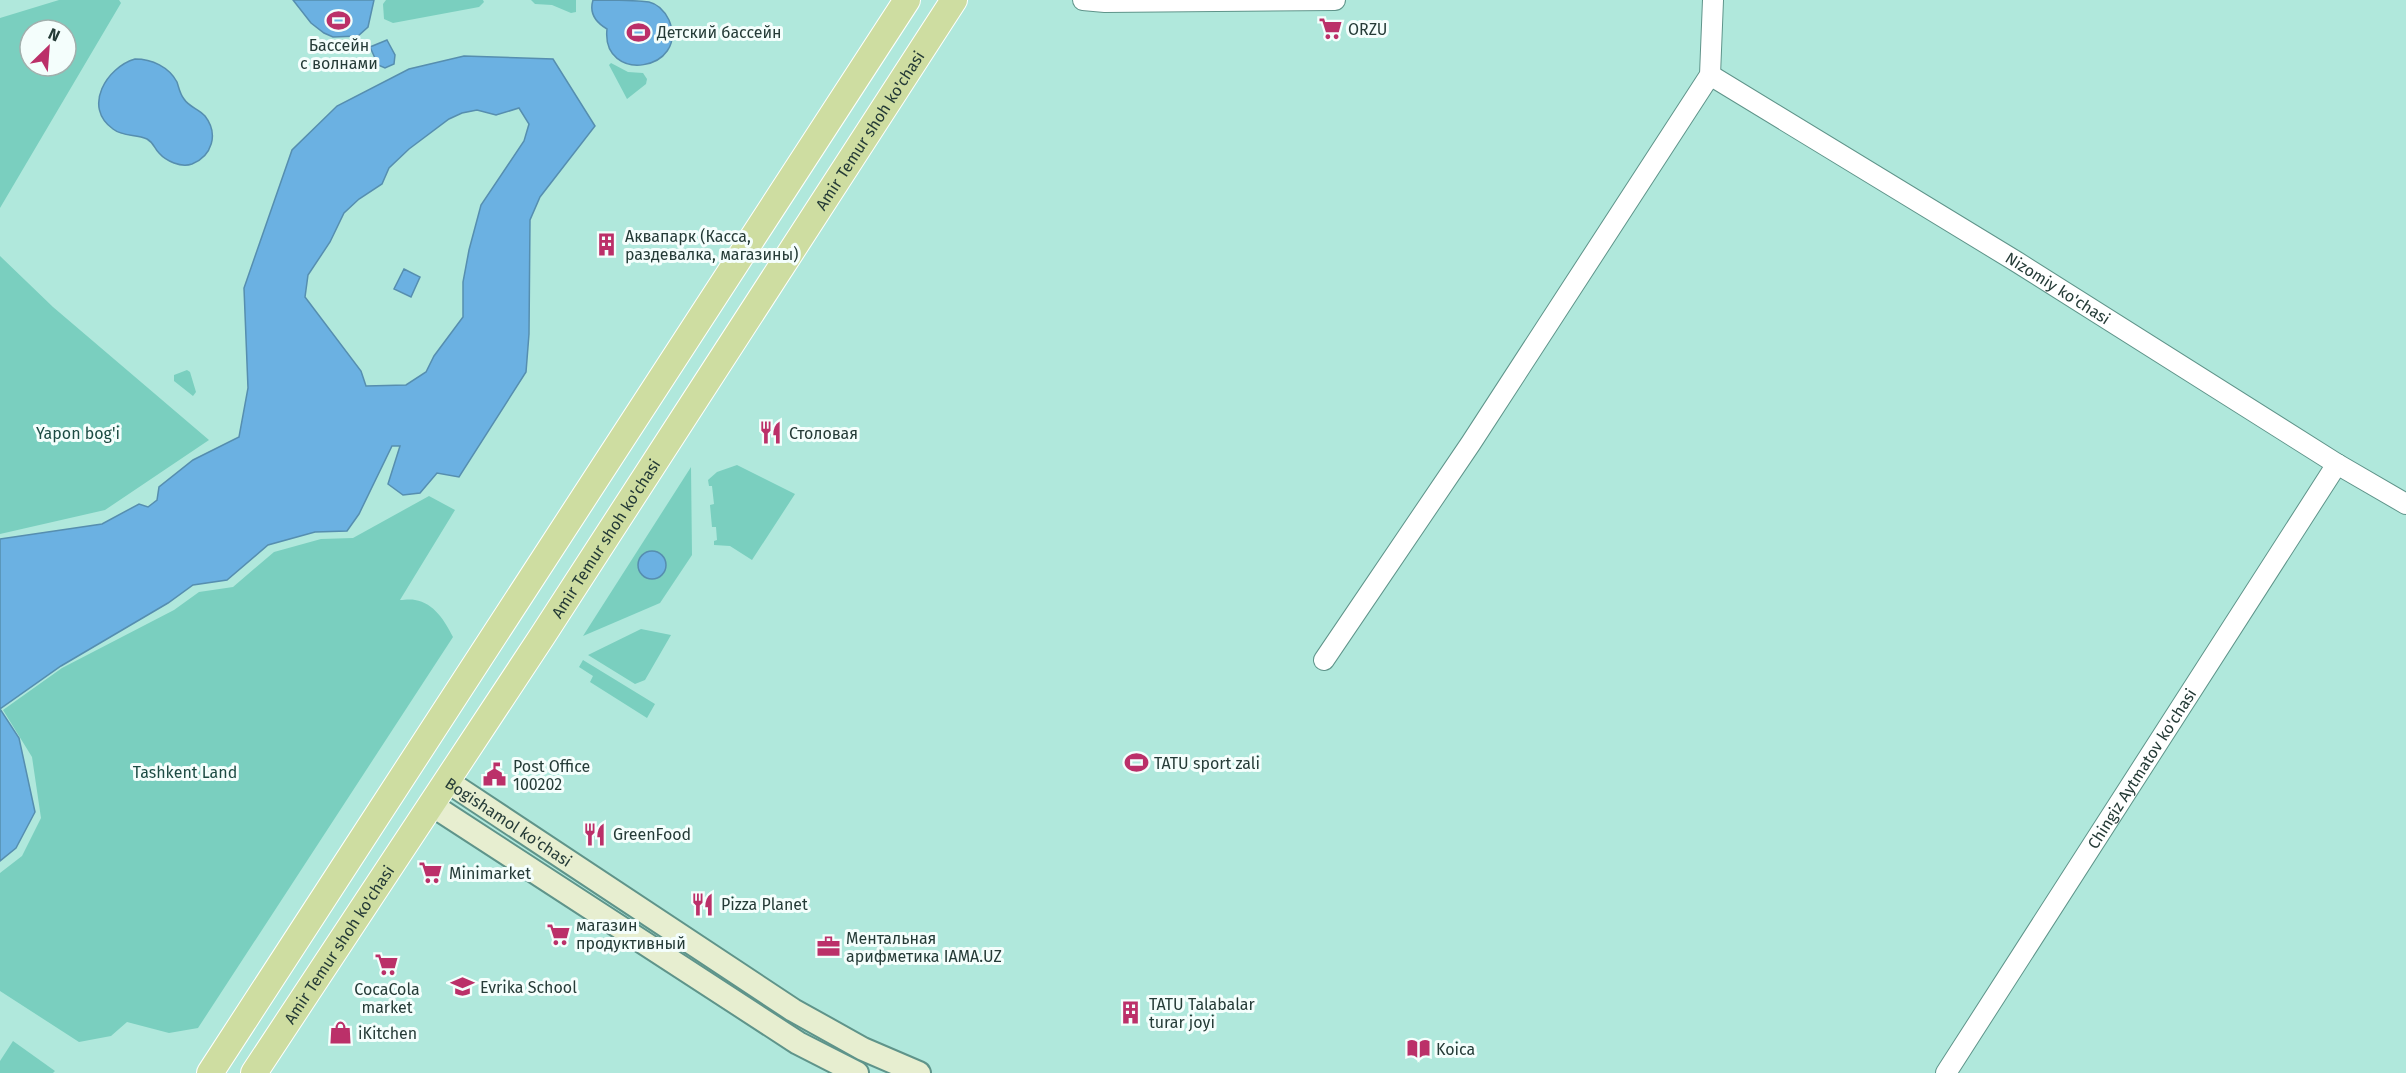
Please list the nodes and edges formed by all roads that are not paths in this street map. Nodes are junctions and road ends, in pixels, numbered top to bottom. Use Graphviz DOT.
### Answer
graph roads {
  1 [pos="907,0"];
  2 [pos="954,0"];
  3 [pos="1083,0"];
  4 [pos="1335,0"];
  5 [pos="1713,0"];
  6 [pos="1260,1"];
  7 [pos="1710,75"];
  8 [pos="757,230"];
  9 [pos="791,251"];
  10 [pos="2337,464"];
  11 [pos="2406,504"];
  12 [pos="1324,660"];
  13 [pos="406,770"];
  14 [pos="447,781"];
  15 [pos="432,804"];
  16 [pos="210,1073"];
  17 [pos="254,1073"];
  18 [pos="856,1073"];
  19 [pos="919,1073"];
  20 [pos="1946,1073"];
  1 -- 8 [label="main road"];
  2 -- 9 [label="main road, Amir Temur shoh ko'chasi"];
  3 -- 6 [label="street"];
  4 -- 6 [label="street"];
  5 -- 7 [label="street"];
  7 -- 10 [label="street, Nizomiy ko'chasi"];
  7 -- 12 [label="street"];
  8 -- 9 [label="main road"];
  8 -- 13 [label="main road"];
  9 -- 14 [label="main road, Amir Temur shoh ko'chasi"];
  10 -- 11 [label="street, Nizomiy ko'chasi"];
  10 -- 20 [label="street, Chingiz Aytmatov ko'chasi"];
  13 -- 14 [label="main road, Bogishamol ko'chasi"];
  13 -- 15 [label="main road, Bogishamol ko'chasi"];
  13 -- 16 [label="main road"];
  14 -- 15 [label="main road, Amir Temur shoh ko'chasi"];
  14 -- 19 [label="main road, Bogishamol ko'chasi"];
  15 -- 17 [label="main road, Amir Temur shoh ko'chasi"];
  15 -- 18 [label="main road, Bogishamol ko'chasi"];
}
